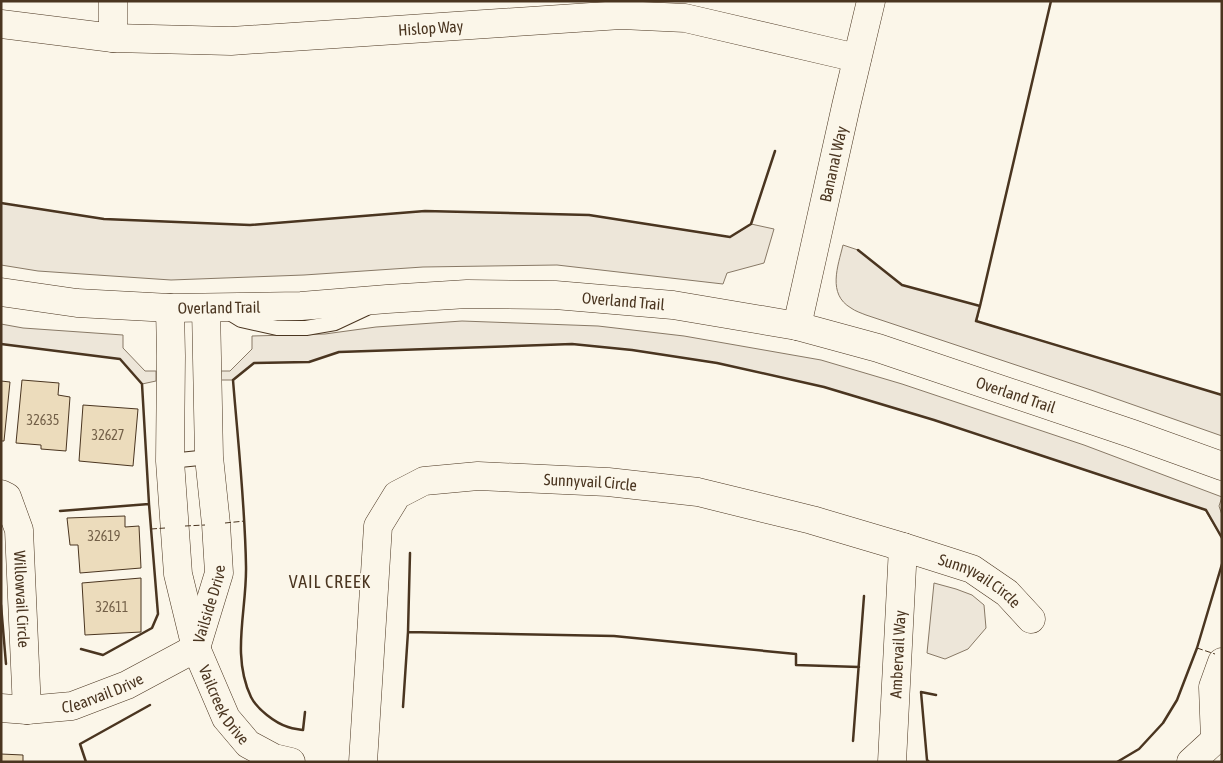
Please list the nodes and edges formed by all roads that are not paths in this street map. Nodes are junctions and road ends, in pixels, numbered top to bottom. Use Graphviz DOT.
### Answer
graph roads {
  1 [pos="113,1"];
  2 [pos="870,1"];
  3 [pos="540,10"];
  4 [pos="1,24"];
  5 [pos="113,38"];
  6 [pos="857,58"];
  7 [pos="1,292"];
  8 [pos="170,308"];
  9 [pos="214,308"];
  10 [pos="797,326"];
  11 [pos="209,457"];
  12 [pos="170,461"];
  13 [pos="1222,466"];
  14 [pos="1,494"];
  15 [pos="903,547"];
  16 [pos="1031,620"];
  17 [pos="196,648"];
  18 [pos="1222,662"];
  19 [pos="14,709"];
  20 [pos="1220,739"];
  21 [pos="291,762"];
  22 [pos="364,762"];
  23 [pos="892,762"];
  24 [pos="1190,762"];
  1 -- 5 [label="street"];
  2 -- 6 [label="street, Bananal Way"];
  3 -- 5 [label="street, Hislop Way"];
  3 -- 6 [label="street, Hislop Way"];
  4 -- 5 [label="street, Hislop Way"];
  6 -- 10 [label="street, Bananal Way"];
  7 -- 8 [label="street, Overland Trail"];
  8 -- 9 [label="street, Overland Trail"];
  8 -- 12 [label="street, Vailside Drive"];
  9 -- 10 [label="street, Overland Trail"];
  9 -- 11 [label="street, Vailside Drive"];
  10 -- 13 [label="street, Overland Trail"];
  11 -- 12 [label="lane"];
  11 -- 17 [label="street, Vailside Drive"];
  12 -- 17 [label="street, Vailside Drive"];
  14 -- 19 [label="street, Willowvail Circle"];
  15 -- 16 [label="street, Sunnyvail Circle"];
  15 -- 22 [label="street, Sunnyvail Circle"];
  15 -- 23 [label="street, Ambervail Way"];
  17 -- 19 [label="street, Clearvail Drive"];
  17 -- 21 [label="street, Vailcreek Drive"];
  18 -- 20 [label="street"];
  20 -- 24 [label="street"];
}
